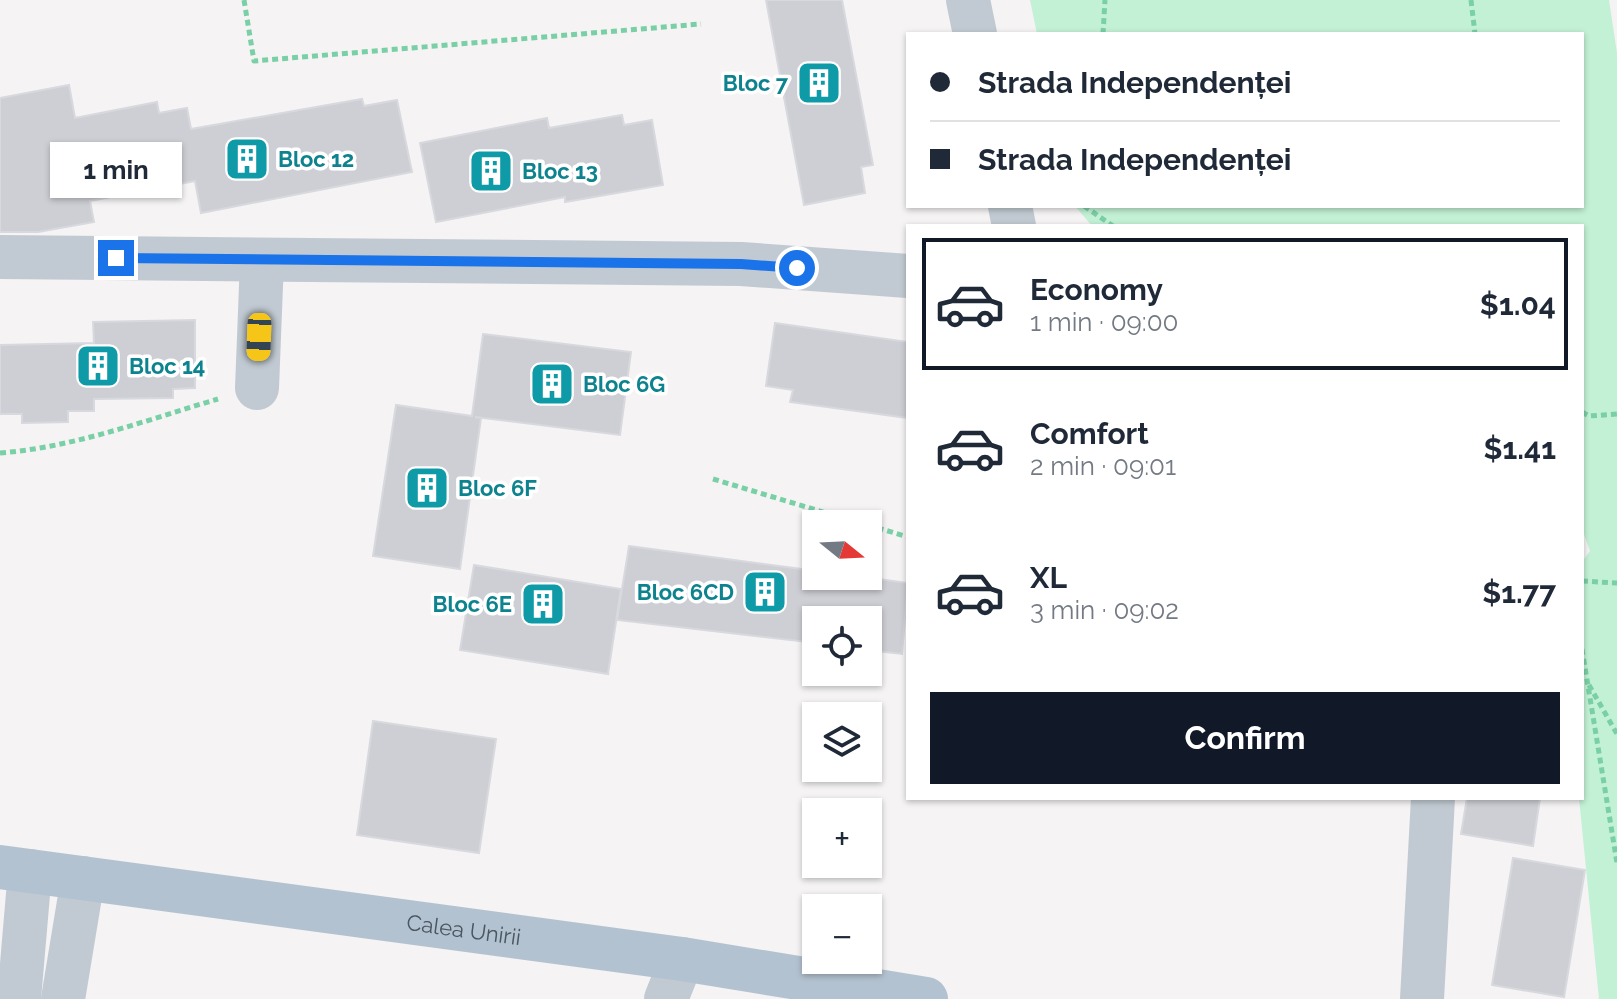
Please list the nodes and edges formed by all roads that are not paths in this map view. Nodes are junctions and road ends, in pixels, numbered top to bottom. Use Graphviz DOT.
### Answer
graph roads {
  1 [pos="968,0"];
  2 [pos="975,32"];
  3 [pos="0,257"];
  4 [pos="262,260"];
  5 [pos="906,276"];
  6 [pos="257,388"];
  7 [pos="1433,800"];
  8 [pos="15,869"];
  9 [pos="83,878"];
  10 [pos="674,979"];
  11 [pos="19,999"];
  12 [pos="63,999"];
  13 [pos="926,999"];
  14 [pos="1422,999"];
  1 -- 2 [label="street"];
  3 -- 4 [label="street"];
  4 -- 5 [label="street"];
  4 -- 6 [label="street"];
  7 -- 14 [label="street"];
  8 -- 9 [label="main road, Calea Unirii"];
  8 -- 11 [label="street"];
  9 -- 10 [label="main road, Calea Unirii"];
  9 -- 12 [label="street"];
  10 -- 13 [label="main road, Calea Unirii"];
}
